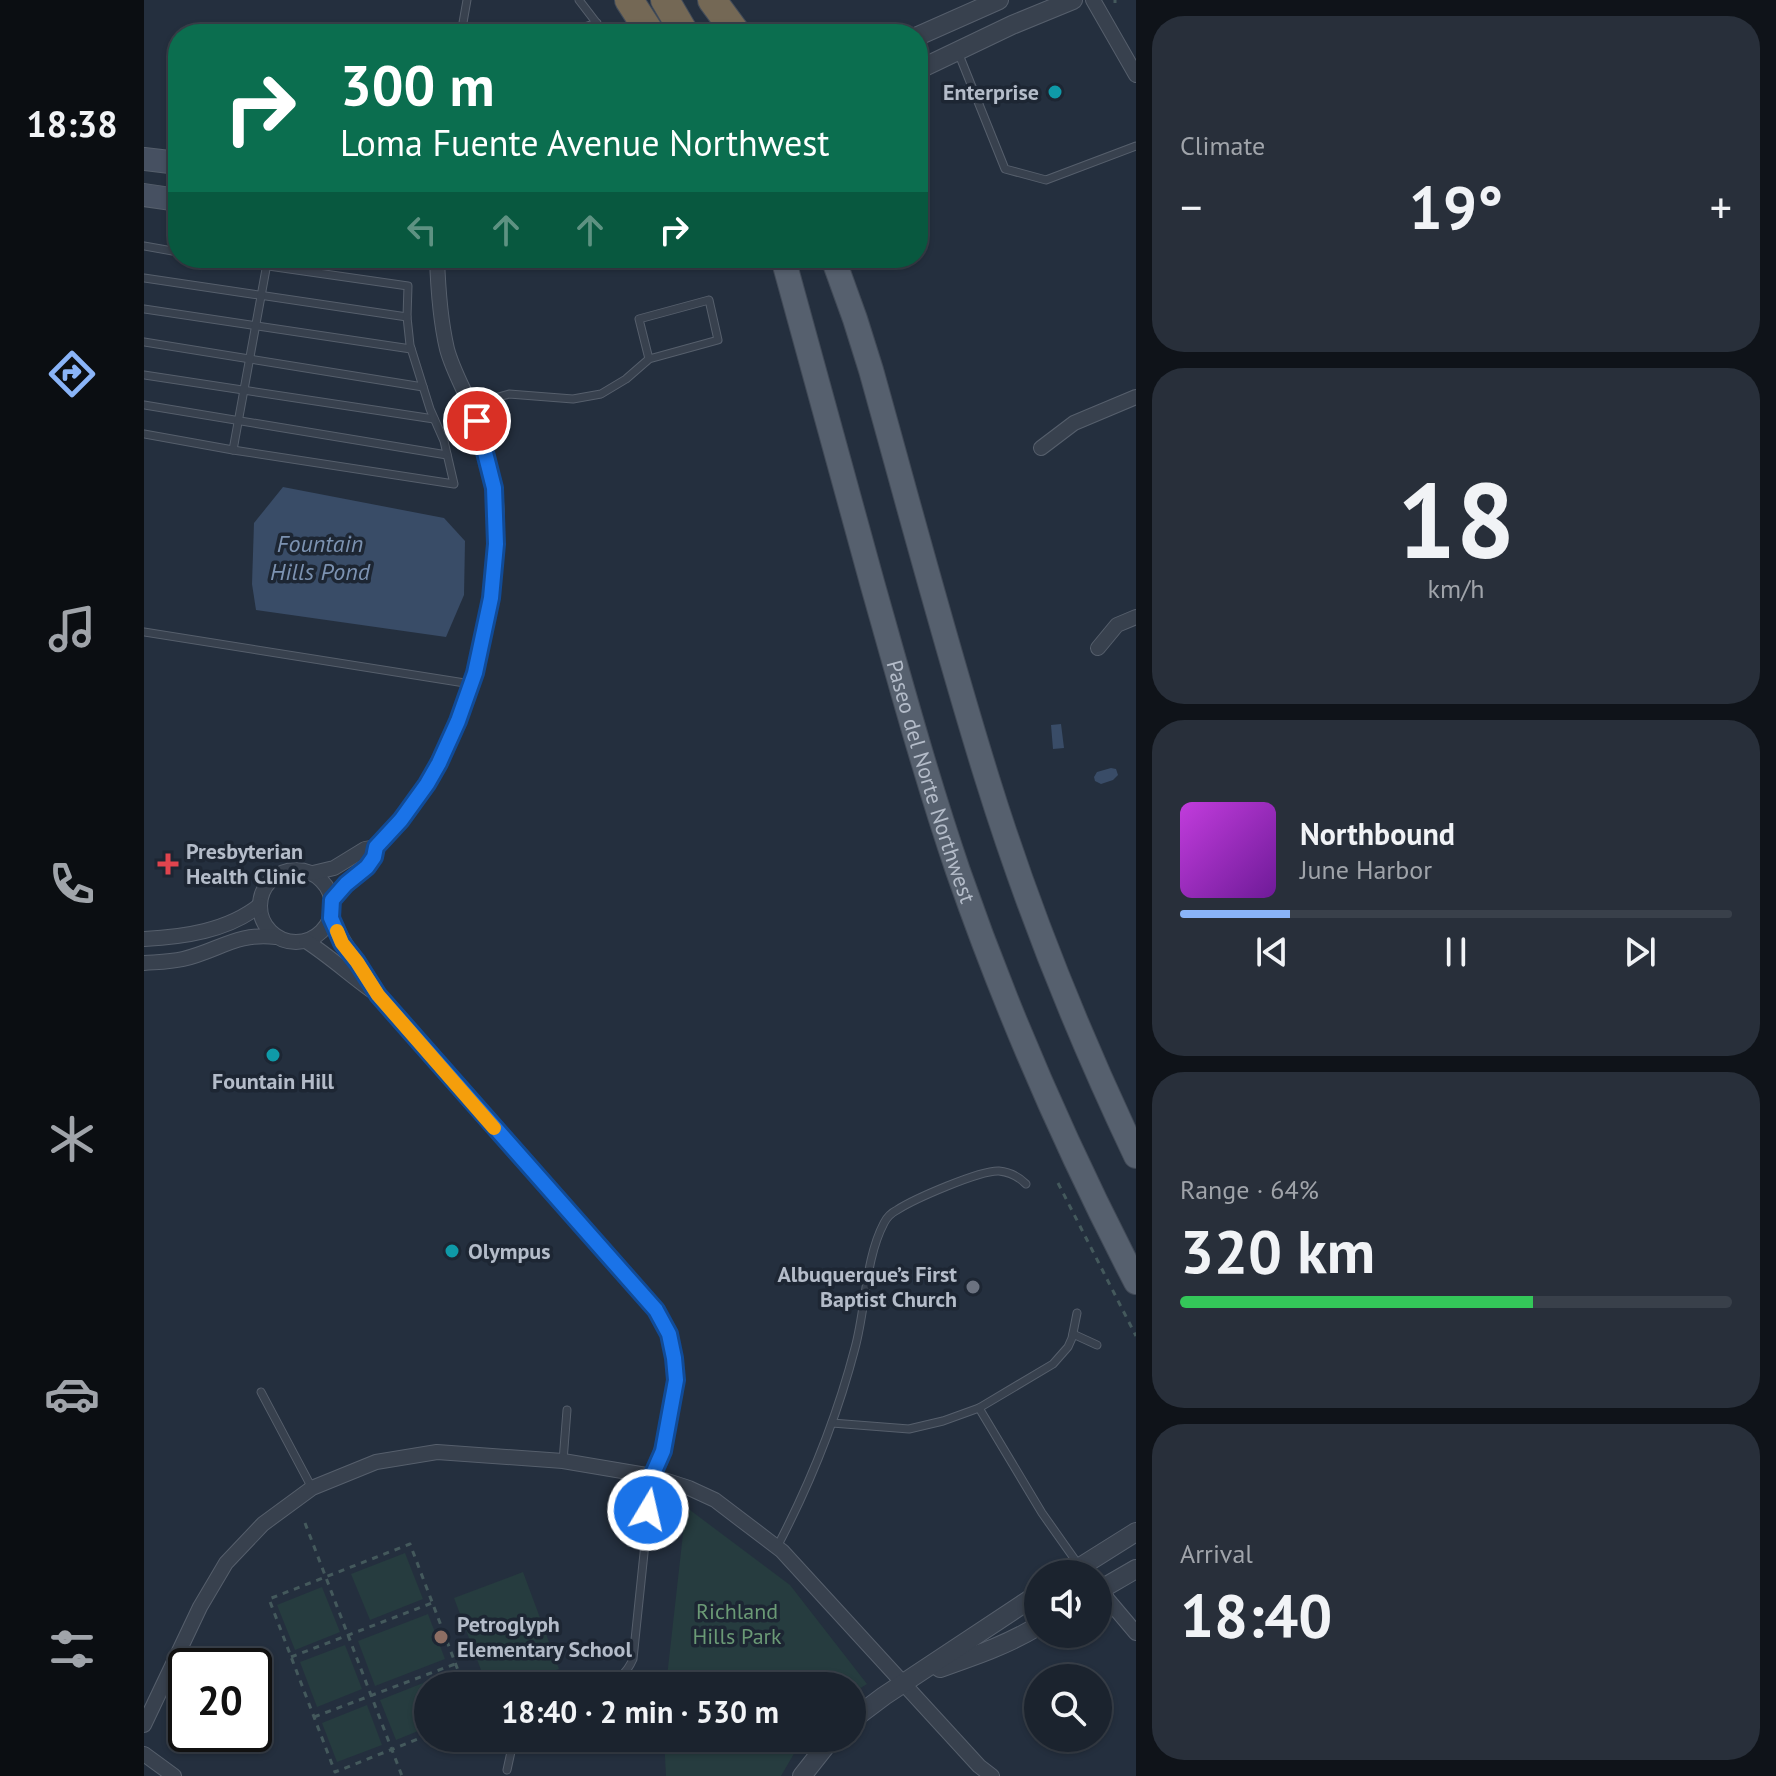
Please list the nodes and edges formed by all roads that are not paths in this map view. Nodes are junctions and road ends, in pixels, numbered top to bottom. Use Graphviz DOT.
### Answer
graph roads {
  1 [pos="467,0"];
  2 [pos="579,0"];
  3 [pos="629,0"];
  4 [pos="665,0"];
  5 [pos="701,0"];
  6 [pos="712,0"];
  7 [pos="999,0"];
  8 [pos="1073,0"];
  9 [pos="1093,0"];
  10 [pos="597,23"];
  11 [pos="463,24"];
  12 [pos="594,24"];
  13 [pos="645,24"];
  14 [pos="679,24"];
  15 [pos="716,24"];
  16 [pos="730,24"];
  17 [pos="928,32"];
  18 [pos="957,51"];
  19 [pos="928,65"];
  20 [pos="1136,75"];
  21 [pos="1136,146"];
  22 [pos="144,159"];
  23 [pos="168,162"];
  24 [pos="144,195"];
  25 [pos="168,199"];
  26 [pos="144,246"];
  27 [pos="168,250"];
  28 [pos="267,268"];
  29 [pos="274,268"];
  30 [pos="438,268"];
  31 [pos="786,268"];
  32 [pos="837,268"];
  33 [pos="851,268"];
  34 [pos="144,278"];
  35 [pos="261,296"];
  36 [pos="144,309"];
  37 [pos="407,317"];
  38 [pos="256,327"];
  39 [pos="144,342"];
  40 [pos="411,349"];
  41 [pos="649,359"];
  42 [pos="250,360"];
  43 [pos="871,370"];
  44 [pos="144,375"];
  45 [pos="423,387"];
  46 [pos="245,391"];
  47 [pos="1136,397"];
  48 [pos="144,405"];
  49 [pos="470,405"];
  50 [pos="434,419"];
  51 [pos="239,421"];
  52 [pos="144,434"];
  53 [pos="1041,448"];
  54 [pos="233,450"];
  55 [pos="447,455"];
  56 [pos="1136,617"];
  57 [pos="144,632"];
  58 [pos="1098,648"];
  59 [pos="471,684"];
  60 [pos="376,847"];
  61 [pos="313,873"];
  62 [pos="332,900"];
  63 [pos="260,905"];
  64 [pos="331,918"];
  65 [pos="276,937"];
  66 [pos="144,939"];
  67 [pos="306,941"];
  68 [pos="144,963"];
  69 [pos="378,995"];
  70 [pos="1136,1156"];
  71 [pos="1026,1184"];
  72 [pos="1136,1282"];
  73 [pos="1077,1313"];
  74 [pos="1073,1334"];
  75 [pos="1097,1345"];
  76 [pos="261,1392"];
  77 [pos="979,1408"];
  78 [pos="567,1410"];
  79 [pos="832,1423"];
  80 [pos="563,1461"];
  81 [pos="652,1476"];
  82 [pos="312,1488"];
  83 [pos="1136,1532"];
  84 [pos="777,1547"];
  85 [pos="1071,1560"];
  86 [pos="1096,1560"];
  87 [pos="1136,1569"];
  88 [pos="1112,1583"];
  89 [pos="1024,1603"];
  90 [pos="1112,1605"];
  91 [pos="1136,1633"];
  92 [pos="1024,1634"];
  93 [pos="626,1672"];
  94 [pos="904,1683"];
  95 [pos="866,1710"];
  96 [pos="144,1725"];
  97 [pos="511,1752"];
  98 [pos="821,1752"];
  99 [pos="144,1754"];
  100 [pos="507,1770"];
  101 [pos="975,1771"];
  102 [pos="174,1776"];
  103 [pos="802,1776"];
  104 [pos="992,1776"];
  1 -- 11 [label="lane"];
  2 -- 10 [label="lane"];
  3 -- 13 [label="highway"];
  4 -- 14 [label="highway"];
  5 -- 15 [label="highway"];
  6 -- 16 [label="highway"];
  7 -- 17 [label="street"];
  8 -- 18 [label="street"];
  9 -- 20 [label="street"];
  10 -- 12 [label="lane"];
  18 -- 19 [label="street"];
  18 -- 21 [label="lane"];
  22 -- 23 [label="main road"];
  24 -- 25 [label="main road"];
  26 -- 27 [label="lane"];
  28 -- 35 [label="lane"];
  29 -- 37 [label="lane"];
  30 -- 49 [label="street"];
  31 -- 72 [label="main road, Paseo del Norte Northwest"];
  32 -- 43 [label="main road"];
  33 -- 43 [label="main road"];
  34 -- 35 [label="lane"];
  35 -- 37 [label="lane"];
  35 -- 38 [label="lane"];
  36 -- 38 [label="lane"];
  37 -- 40 [label="lane"];
  38 -- 40 [label="lane"];
  38 -- 42 [label="lane"];
  39 -- 42 [label="lane"];
  40 -- 45 [label="lane"];
  41 -- 41 [label="lane"];
  41 -- 49 [label="lane"];
  42 -- 45 [label="lane"];
  42 -- 46 [label="lane"];
  43 -- 70 [label="main road"];
  44 -- 46 [label="lane"];
  45 -- 50 [label="lane"];
  46 -- 50 [label="lane"];
  46 -- 51 [label="lane"];
  47 -- 53 [label="street"];
  48 -- 51 [label="lane"];
  49 -- 59 [label="street"];
  50 -- 55 [label="lane"];
  51 -- 54 [label="lane"];
  51 -- 55 [label="lane"];
  52 -- 54 [label="lane"];
  54 -- 55 [label="lane"];
  56 -- 58 [label="street"];
  57 -- 59 [label="lane"];
  59 -- 60 [label="street"];
  60 -- 61 [label="street"];
  60 -- 62 [label="street"];
  61 -- 62 [label="street"];
  61 -- 63 [label="street"];
  62 -- 64 [label="street"];
  63 -- 65 [label="street"];
  63 -- 66 [label="street"];
  64 -- 67 [label="street"];
  64 -- 69 [label="street"];
  65 -- 67 [label="street"];
  65 -- 68 [label="street"];
  67 -- 69 [label="street"];
  69 -- 81 [label="street"];
  71 -- 79 [label="lane"];
  73 -- 74 [label="lane"];
  74 -- 75 [label="lane"];
  74 -- 77 [label="lane"];
  76 -- 82 [label="lane"];
  77 -- 79 [label="lane"];
  77 -- 85 [label="lane"];
  78 -- 80 [label="lane"];
  79 -- 84 [label="lane"];
  80 -- 81 [label="street"];
  80 -- 82 [label="street"];
  81 -- 84 [label="street"];
  81 -- 93 [label="lane"];
  82 -- 96 [label="street"];
  83 -- 86 [label="street"];
  84 -- 94 [label="street"];
  87 -- 88 [label="street"];
  89 -- 94 [label="street"];
  90 -- 91 [label="street"];
  92 -- 94 [label="street"];
  94 -- 95 [label="street"];
  94 -- 101 [label="street"];
  97 -- 100 [label="lane"];
  98 -- 103 [label="street"];
  99 -- 102 [label="street"];
  101 -- 104 [label="street"];
}
